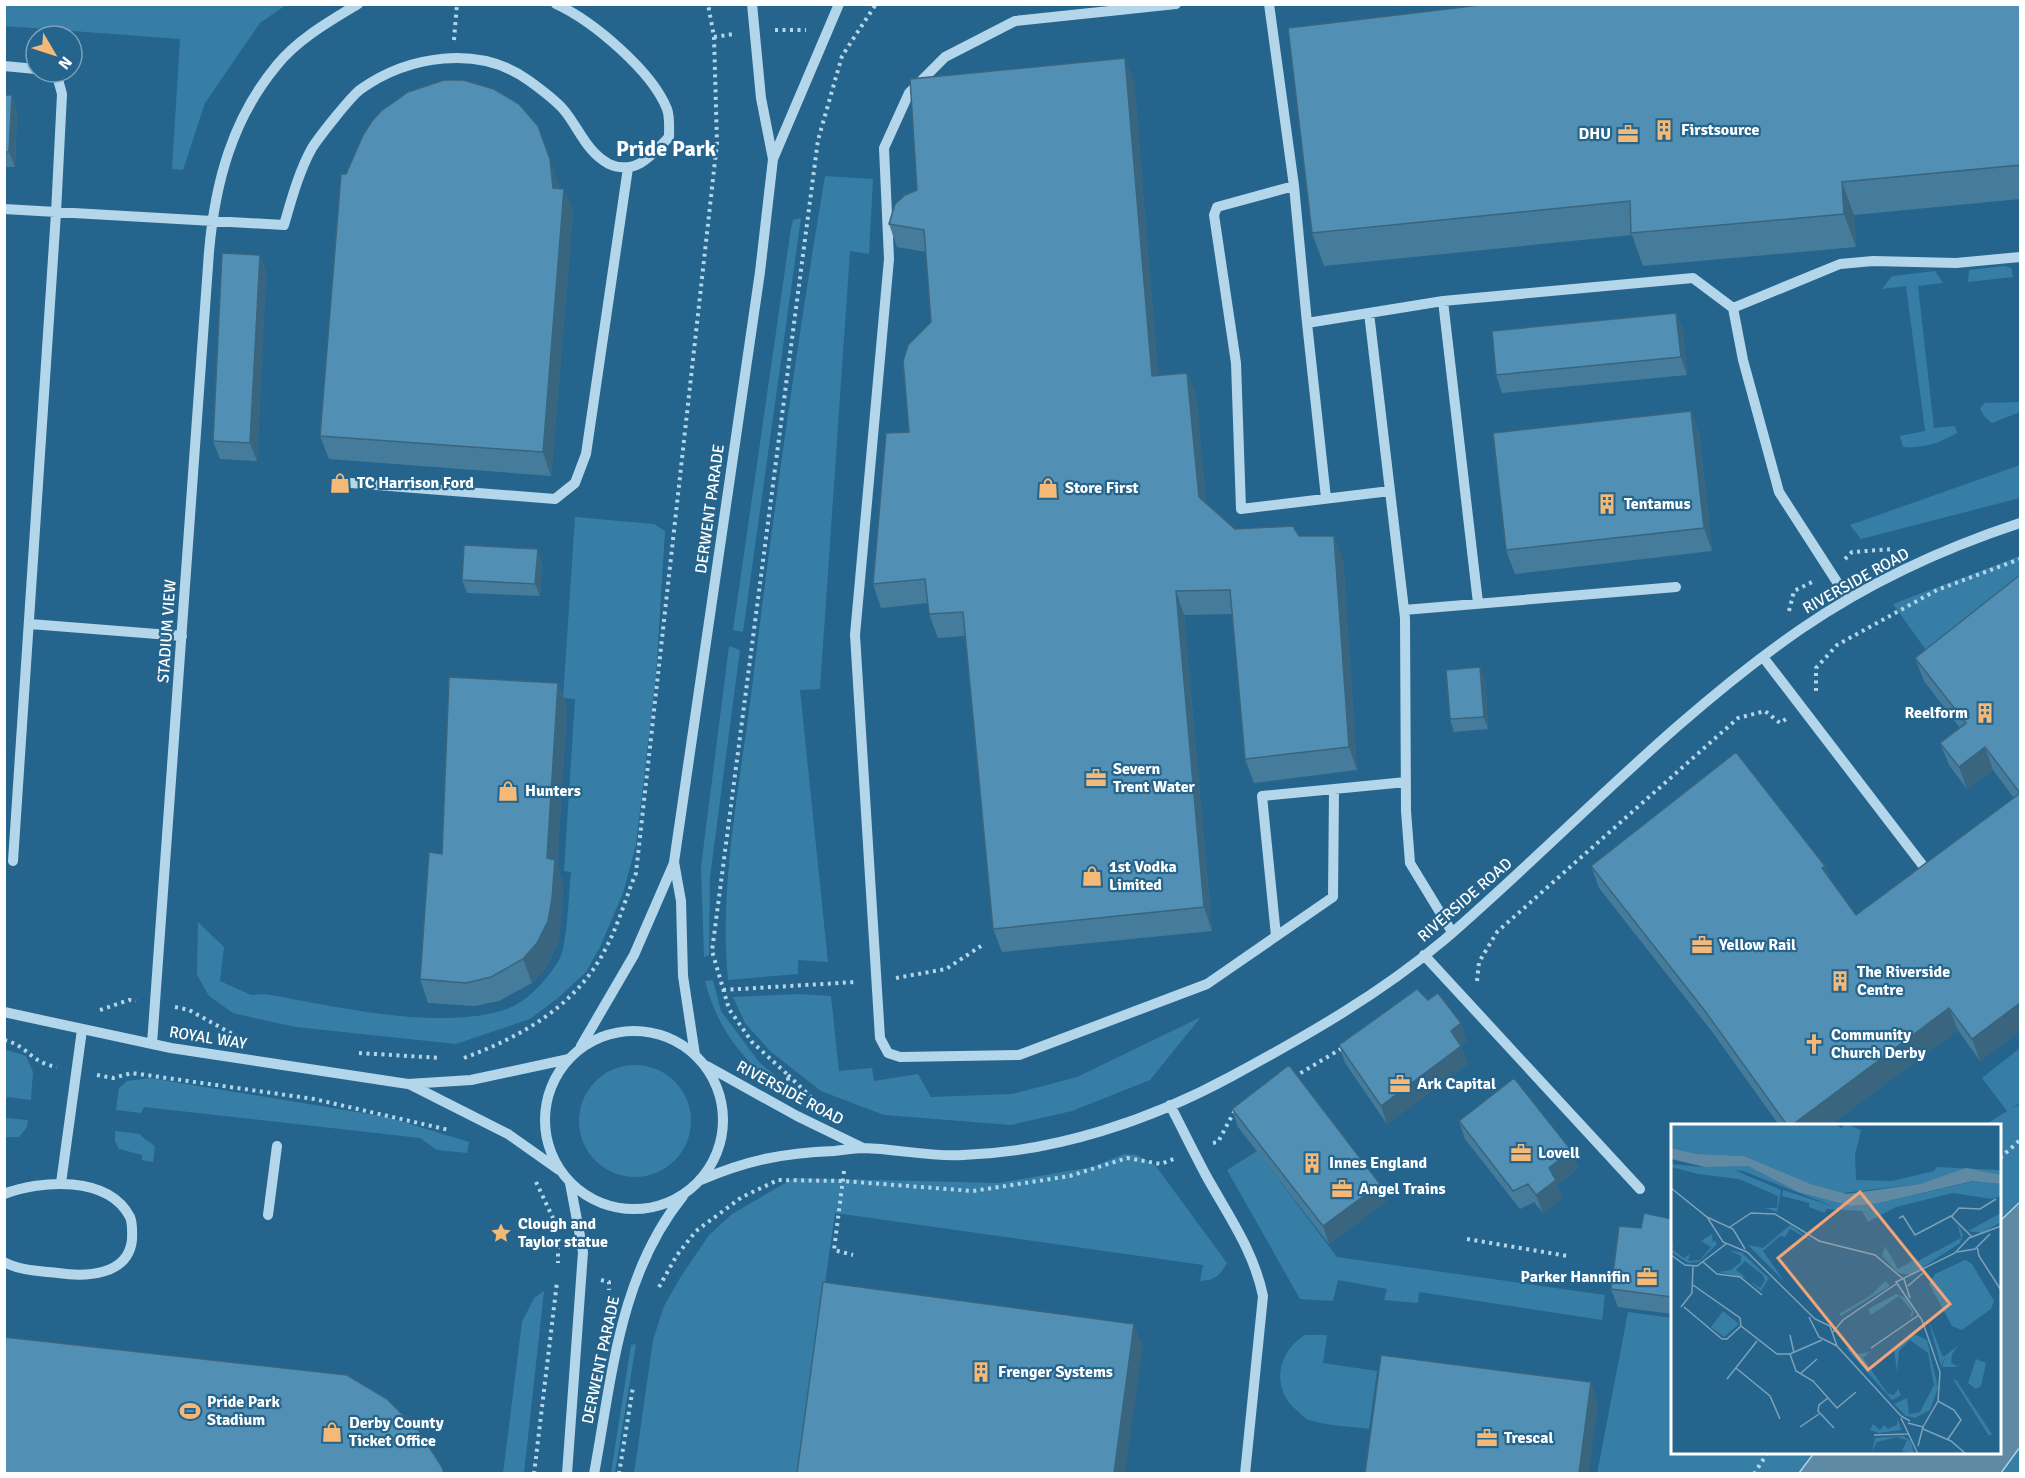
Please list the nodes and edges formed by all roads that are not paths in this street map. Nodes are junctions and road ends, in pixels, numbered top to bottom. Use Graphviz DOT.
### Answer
graph roads {
  1 [pos="358,4"];
  2 [pos="556,4"];
  3 [pos="752,4"];
  4 [pos="839,4"];
  5 [pos="1176,4"];
  6 [pos="1269,4"];
  7 [pos="4,66"];
  8 [pos="24,68"];
  9 [pos="59,84"];
  10 [pos="773,159"];
  11 [pos="628,168"];
  12 [pos="1294,186"];
  13 [pos="4,208"];
  14 [pos="56,213"];
  15 [pos="212,220"];
  16 [pos="2020,257"];
  17 [pos="1443,301"];
  18 [pos="1733,308"];
  19 [pos="1370,313"];
  20 [pos="1307,323"];
  21 [pos="351,483"];
  22 [pos="1390,491"];
  23 [pos="1326,498"];
  24 [pos="2020,523"];
  25 [pos="1677,587"];
  26 [pos="1848,599"];
  27 [pos="1478,603"];
  28 [pos="1404,609"];
  29 [pos="30,624"];
  30 [pos="182,636"];
  31 [pos="1763,657"];
  32 [pos="1406,782"];
  33 [pos="1334,790"];
  34 [pos="14,861"];
  35 [pos="674,862"];
  36 [pos="1924,867"];
  37 [pos="1452,932"];
  38 [pos="1276,936"];
  39 [pos="1424,955"];
  40 [pos="4,1012"];
  41 [pos="82,1030"];
  42 [pos="152,1044"];
  43 [pos="579,1050"];
  44 [pos="695,1055"];
  45 [pos="569,1059"];
  46 [pos="704,1064"];
  47 [pos="408,1084"];
  48 [pos="1170,1105"];
  49 [pos="278,1146"];
  50 [pos="863,1148"];
  51 [pos="562,1173"];
  52 [pos="701,1180"];
  53 [pos="61,1183"];
  54 [pos="570,1183"];
  55 [pos="1640,1189"];
  56 [pos="4,1194"];
  57 [pos="685,1194"];
  58 [pos="268,1215"];
  59 [pos="4,1262"];
  60 [pos="567,1473"];
  61 [pos="594,1473"];
  62 [pos="1245,1473"];
  1 -- 15 [label="street, STADIUM VIEW"];
  2 -- 11 [label="street"];
  3 -- 10 [label="street, DERWENT PARADE"];
  4 -- 10 [label="street, DERWENT PARADE"];
  5 -- 38 [label="street"];
  6 -- 12 [label="street"];
  7 -- 8 [label="street"];
  9 -- 14 [label="street"];
  10 -- 35 [label="street, DERWENT PARADE"];
  11 -- 15 [label="street"];
  11 -- 21 [label="street"];
  12 -- 20 [label="street"];
  12 -- 23 [label="street"];
  13 -- 14 [label="street"];
  14 -- 15 [label="street"];
  14 -- 29 [label="street"];
  15 -- 30 [label="street, STADIUM VIEW"];
  16 -- 18 [label="street"];
  17 -- 18 [label="street"];
  17 -- 19 [label="street"];
  17 -- 27 [label="street"];
  18 -- 26 [label="street"];
  19 -- 20 [label="street"];
  19 -- 22 [label="street"];
  20 -- 23 [label="street"];
  22 -- 23 [label="street"];
  22 -- 28 [label="street"];
  24 -- 26 [label="street, RIVERSIDE ROAD"];
  25 -- 27 [label="street"];
  26 -- 31 [label="street, RIVERSIDE ROAD"];
  27 -- 28 [label="street"];
  28 -- 32 [label="street"];
  29 -- 30 [label="street"];
  29 -- 34 [label="street"];
  30 -- 42 [label="street, STADIUM VIEW"];
  31 -- 36 [label="street"];
  31 -- 37 [label="street, RIVERSIDE ROAD"];
  32 -- 33 [label="street"];
  32 -- 37 [label="street"];
  33 -- 38 [label="street"];
  33 -- 38 [label="street"];
  35 -- 43 [label="street, DERWENT PARADE"];
  35 -- 44 [label="street, DERWENT PARADE"];
  37 -- 39 [label="street, RIVERSIDE ROAD"];
  39 -- 48 [label="street, RIVERSIDE ROAD"];
  39 -- 55 [label="street"];
  40 -- 41 [label="street, ROYAL WAY"];
  41 -- 42 [label="street, ROYAL WAY"];
  41 -- 53 [label="street"];
  42 -- 47 [label="street, ROYAL WAY"];
  43 -- 44 [label="street"];
  43 -- 45 [label="street"];
  44 -- 46 [label="street"];
  45 -- 47 [label="street, ROYAL WAY"];
  45 -- 51 [label="street"];
  46 -- 50 [label="street, RIVERSIDE ROAD"];
  46 -- 52 [label="street"];
  47 -- 51 [label="street, ROYAL WAY"];
  48 -- 50 [label="street, RIVERSIDE ROAD"];
  48 -- 62 [label="street"];
  49 -- 58 [label="street"];
  50 -- 52 [label="street, RIVERSIDE ROAD"];
  51 -- 54 [label="street"];
  52 -- 57 [label="street"];
  53 -- 56 [label="street"];
  53 -- 59 [label="street"];
  54 -- 57 [label="street"];
  54 -- 60 [label="street, DERWENT PARADE"];
  57 -- 61 [label="street, DERWENT PARADE"];
}
